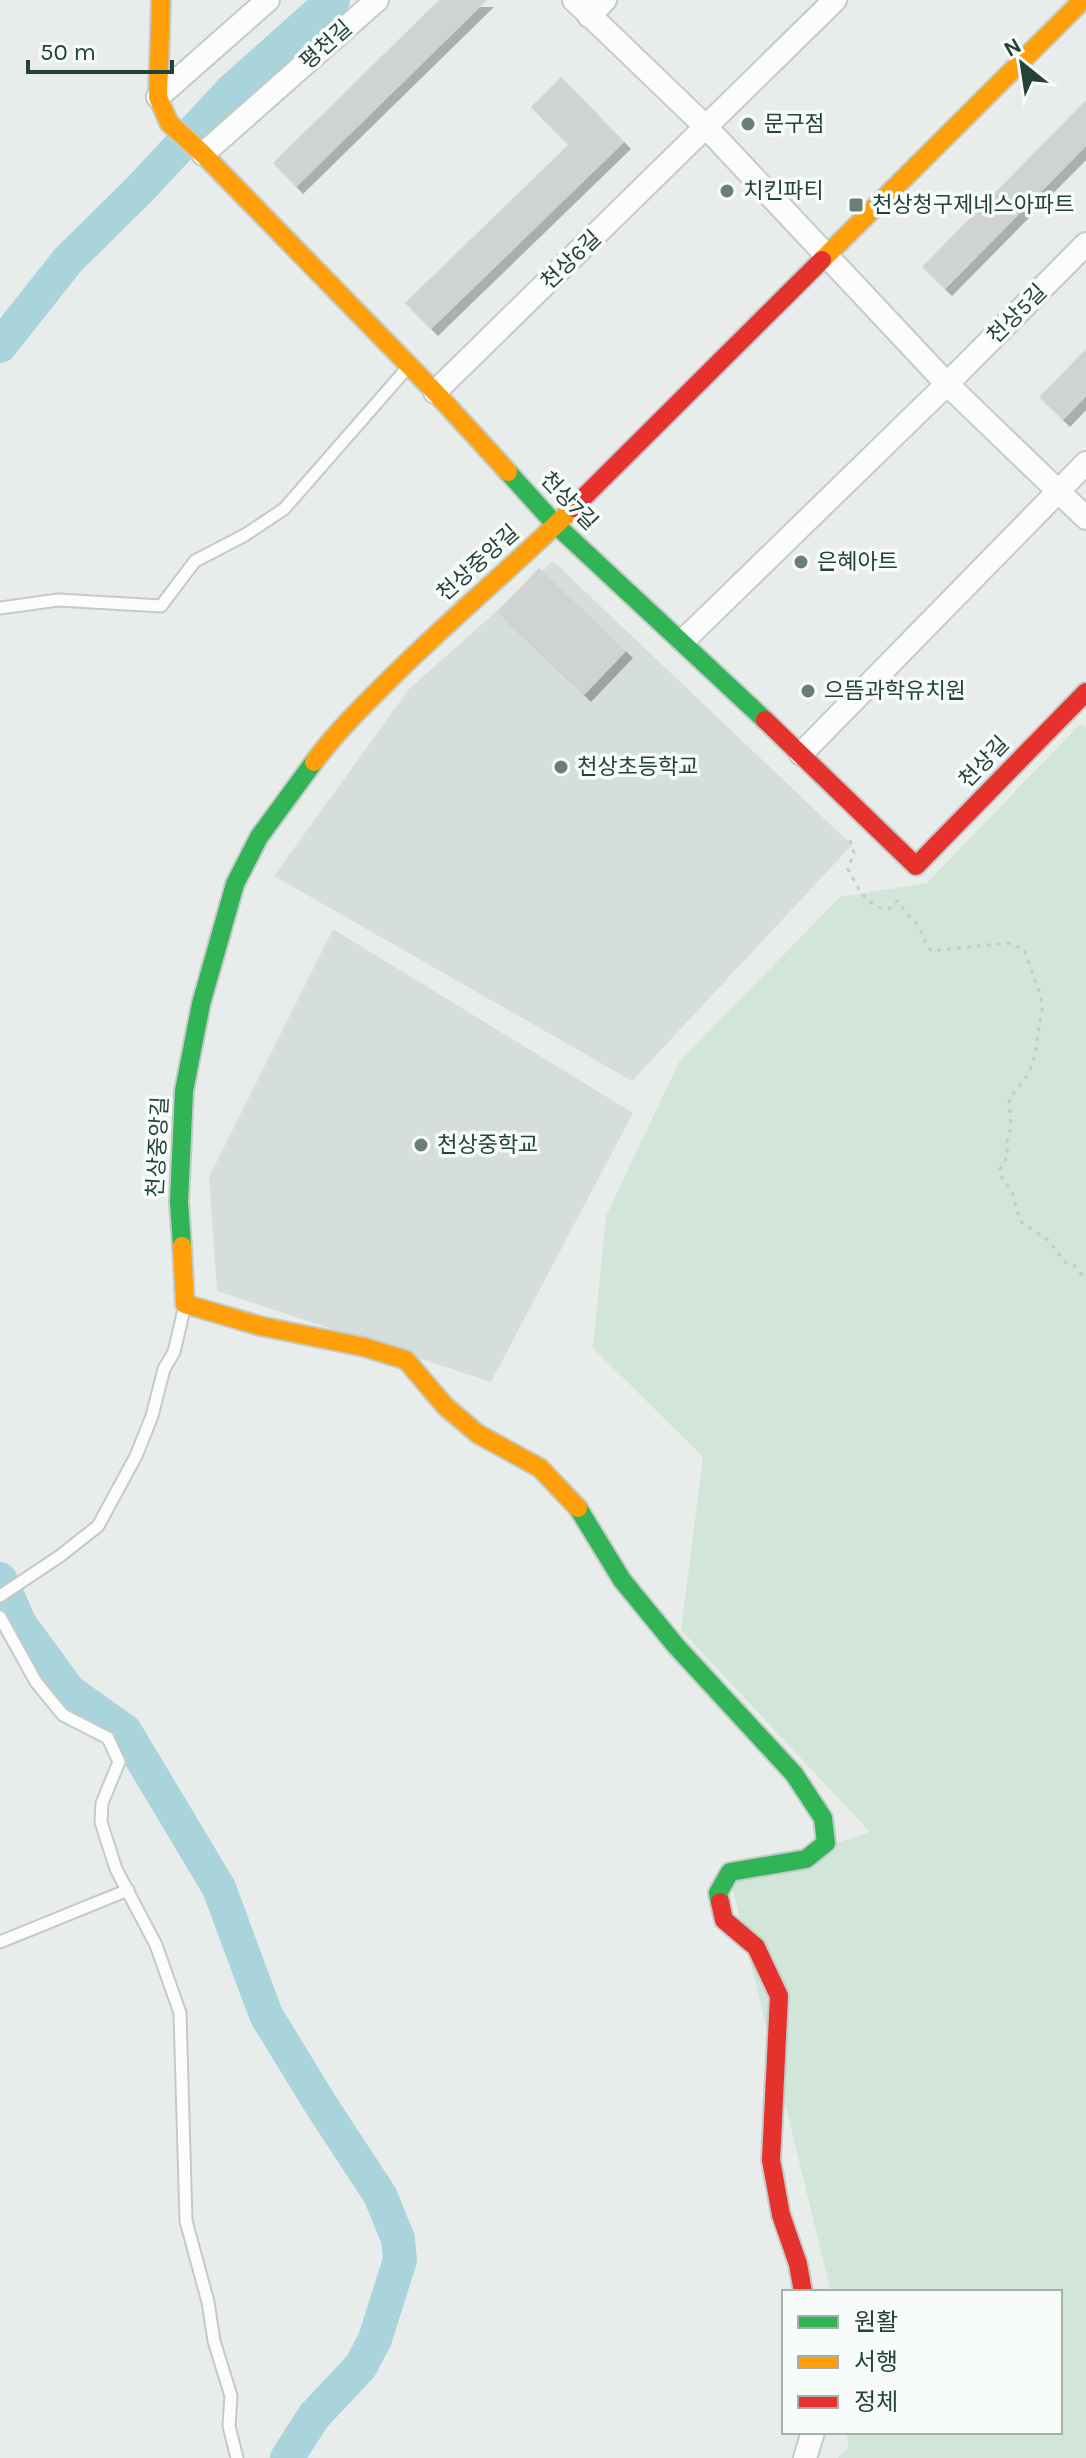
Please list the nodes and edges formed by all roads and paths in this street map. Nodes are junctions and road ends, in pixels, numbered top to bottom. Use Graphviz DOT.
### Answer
graph roads {
  1 [pos="161,0"];
  2 [pos="268,0"];
  3 [pos="377,0"];
  4 [pos="835,0"];
  5 [pos="1083,0"];
  6 [pos="590,5"];
  7 [pos="158,97"];
  8 [pos="707,128"];
  9 [pos="199,151"];
  10 [pos="1086,244"];
  11 [pos="826,253"];
  12 [pos="410,365"];
  13 [pos="947,384"];
  14 [pos="435,392"];
  15 [pos="1086,463"];
  16 [pos="1058,491"];
  17 [pos="1086,518"];
  18 [pos="555,524"];
  19 [pos="0,608"];
  20 [pos="683,641"];
  21 [pos="1086,692"];
  22 [pos="801,754"];
  23 [pos="850,840"];
  24 [pos="916,866"];
  25 [pos="1086,1280"];
  26 [pos="185,1304"];
  27 [pos="0,1596"];
  28 [pos="0,1617"];
  29 [pos="128,1890"];
  30 [pos="0,1942"];
  31 [pos="803,2290"];
  32 [pos="812,2434"];
  33 [pos="237,2458"];
  34 [pos="805,2458"];
  1 -- 7 [label="street"];
  2 -- 7 [label="street"];
  3 -- 9 [label="street, 평천길"];
  4 -- 8 [label="street"];
  5 -- 11 [label="street, 천상중앙길"];
  6 -- 8 [label="street"];
  7 -- 9 [label="street, 천상7길"];
  8 -- 11 [label="street"];
  8 -- 14 [label="street, 천상6길"];
  9 -- 12 [label="street, 천상7길"];
  10 -- 13 [label="street, 천상5길"];
  11 -- 13 [label="street"];
  11 -- 18 [label="street, 천상중앙길"];
  12 -- 14 [label="street, 천상7길"];
  12 -- 19 [label="lane"];
  13 -- 16 [label="street"];
  13 -- 20 [label="street"];
  14 -- 18 [label="street, 천상7길"];
  15 -- 16 [label="street"];
  16 -- 17 [label="street"];
  16 -- 22 [label="street"];
  18 -- 20 [label="street, 천상7길"];
  18 -- 26 [label="street, 천상중앙길"];
  20 -- 22 [label="street, 천상7길"];
  21 -- 24 [label="street, 천상길"];
  22 -- 24 [label="street, 천상7길"];
  23 -- 25 [label="path"];
  26 -- 27 [label="lane"];
  26 -- 31 [label="street"];
  28 -- 29 [label="lane"];
  29 -- 30 [label="lane"];
  29 -- 33 [label="lane"];
  32 -- 34 [label="street"];
}
